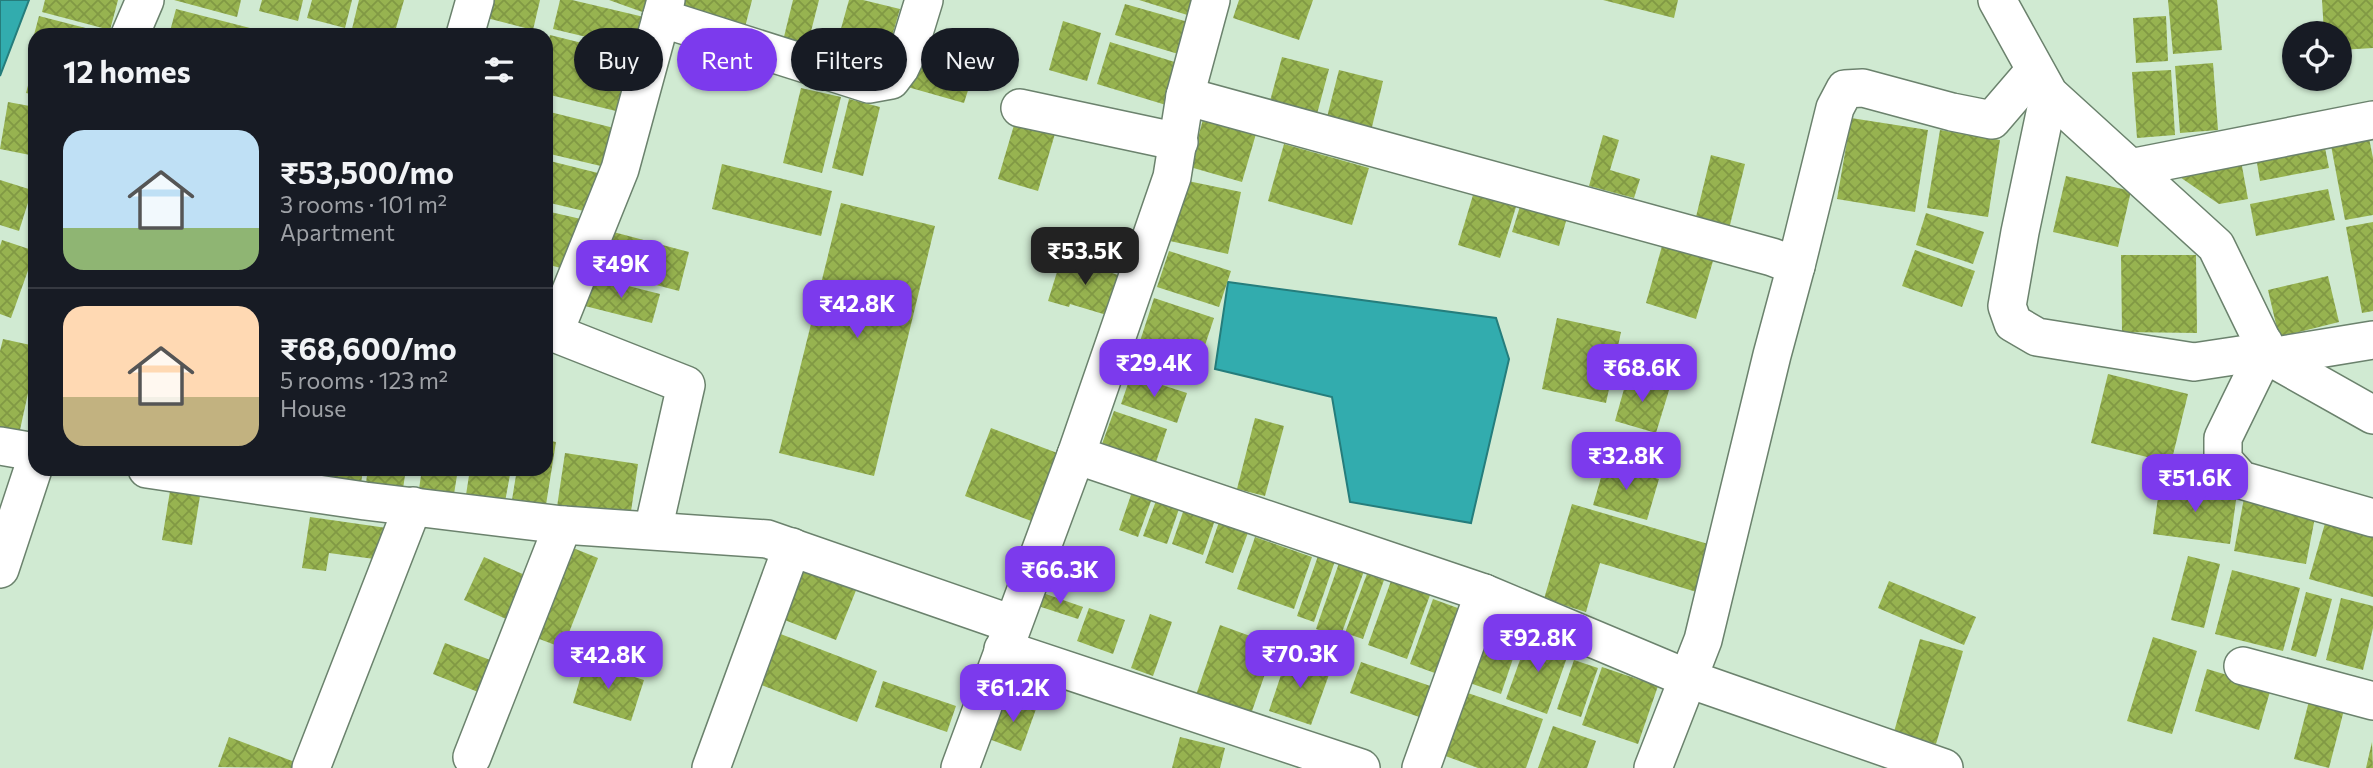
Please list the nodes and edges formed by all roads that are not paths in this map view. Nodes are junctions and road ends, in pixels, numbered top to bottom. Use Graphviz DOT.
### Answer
graph roads {
  1 [pos="145,0"];
  2 [pos="475,0"];
  3 [pos="924,0"];
  4 [pos="1211,0"];
  5 [pos="1997,0"];
  6 [pos="663,9"];
  7 [pos="133,28"];
  8 [pos="468,28"];
  9 [pos="2042,82"];
  10 [pos="1185,96"];
  11 [pos="1020,108"];
  12 [pos="2373,120"];
  13 [pos="1179,142"];
  14 [pos="2130,168"];
  15 [pos="1796,267"];
  16 [pos="2373,340"];
  17 [pos="2267,350"];
  18 [pos="2373,415"];
  19 [pos="0,446"];
  20 [pos="28,452"];
  21 [pos="1076,455"];
  22 [pos="31,476"];
  23 [pos="197,476"];
  24 [pos="413,506"];
  25 [pos="2373,518"];
  26 [pos="564,525"];
  27 [pos="653,530"];
  28 [pos="792,547"];
  29 [pos="0,569"];
  30 [pos="1484,593"];
  31 [pos="1008,636"];
  32 [pos="2244,666"];
  33 [pos="1689,679"];
  34 [pos="2373,701"];
  35 [pos="472,757"];
  36 [pos="311,768"];
  37 [pos="711,768"];
  38 [pos="960,768"];
  39 [pos="1361,768"];
  40 [pos="1421,768"];
  41 [pos="1653,768"];
  42 [pos="1944,768"];
  1 -- 7 [label="street"];
  2 -- 8 [label="street"];
  3 -- 6 [label="street"];
  4 -- 10 [label="street"];
  5 -- 9 [label="street"];
  6 -- 27 [label="street"];
  9 -- 14 [label="street"];
  9 -- 15 [label="street"];
  9 -- 17 [label="street"];
  10 -- 13 [label="street"];
  10 -- 15 [label="street"];
  11 -- 13 [label="street"];
  12 -- 14 [label="street"];
  13 -- 21 [label="street"];
  14 -- 17 [label="street"];
  15 -- 33 [label="street"];
  16 -- 17 [label="street"];
  17 -- 18 [label="street"];
  17 -- 25 [label="street"];
  19 -- 20 [label="street"];
  21 -- 30 [label="street"];
  21 -- 31 [label="street"];
  22 -- 29 [label="street"];
  23 -- 24 [label="street"];
  24 -- 26 [label="street"];
  24 -- 36 [label="street"];
  26 -- 27 [label="street"];
  26 -- 35 [label="street"];
  27 -- 28 [label="street"];
  28 -- 31 [label="street"];
  28 -- 37 [label="street"];
  30 -- 33 [label="street"];
  30 -- 40 [label="street"];
  31 -- 38 [label="street"];
  31 -- 39 [label="street"];
  32 -- 34 [label="street"];
  33 -- 41 [label="street"];
  33 -- 42 [label="street"];
}
